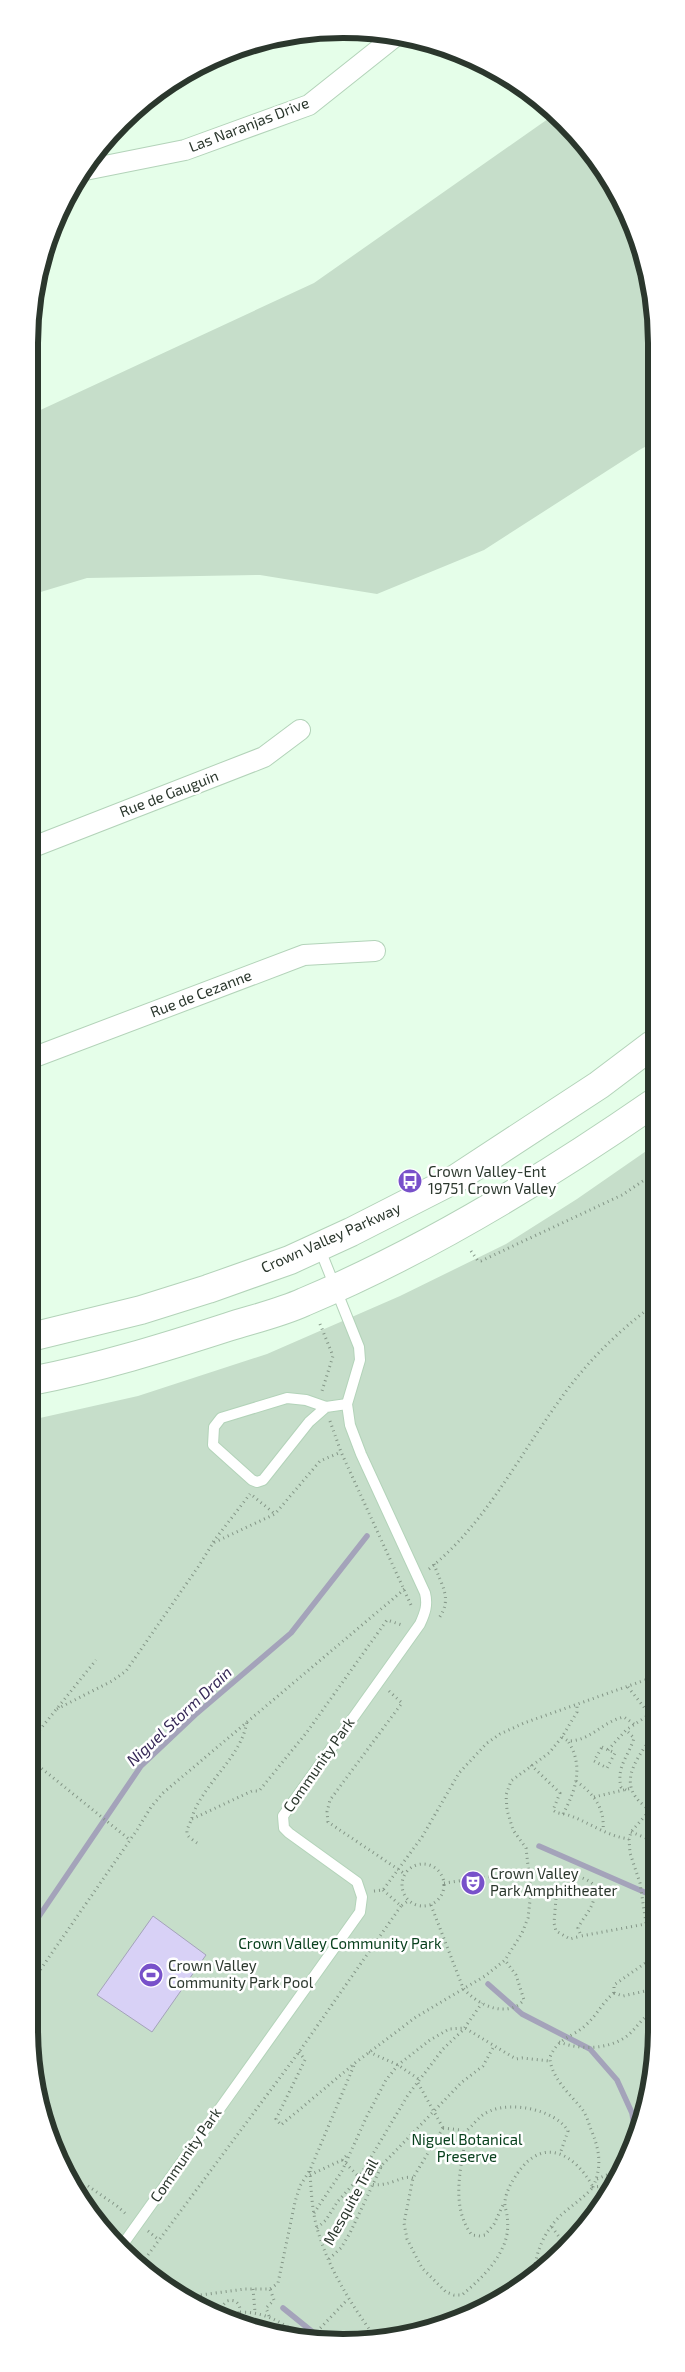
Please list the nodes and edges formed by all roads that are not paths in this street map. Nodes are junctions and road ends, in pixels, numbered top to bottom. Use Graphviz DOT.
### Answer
graph roads {
  1 [pos="389,41"];
  2 [pos="92,169"];
  3 [pos="300,730"];
  4 [pos="38,845"];
  5 [pos="375,951"];
  6 [pos="648,1048"];
  7 [pos="38,1056"];
  8 [pos="648,1107"];
  9 [pos="319,1246"];
  10 [pos="336,1288"];
  11 [pos="38,1336"];
  12 [pos="38,1379"];
  13 [pos="347,1404"];
  14 [pos="326,1407"];
  15 [pos="124,2242"];
  1 -- 2 [label="street, Las Naranjas Drive"];
  3 -- 4 [label="street, Rue de Gauguin"];
  5 -- 7 [label="street, Rue de Cezanne"];
  6 -- 9 [label="main road, Crown Valley Parkway"];
  8 -- 10 [label="main road"];
  9 -- 10 [label="lane, Community Park"];
  9 -- 11 [label="main road, Crown Valley Parkway"];
  10 -- 12 [label="main road"];
  10 -- 13 [label="lane, Community Park"];
  13 -- 14 [label="lane"];
  13 -- 15 [label="lane, Community Park"];
  14 -- 14 [label="lane"];
}
